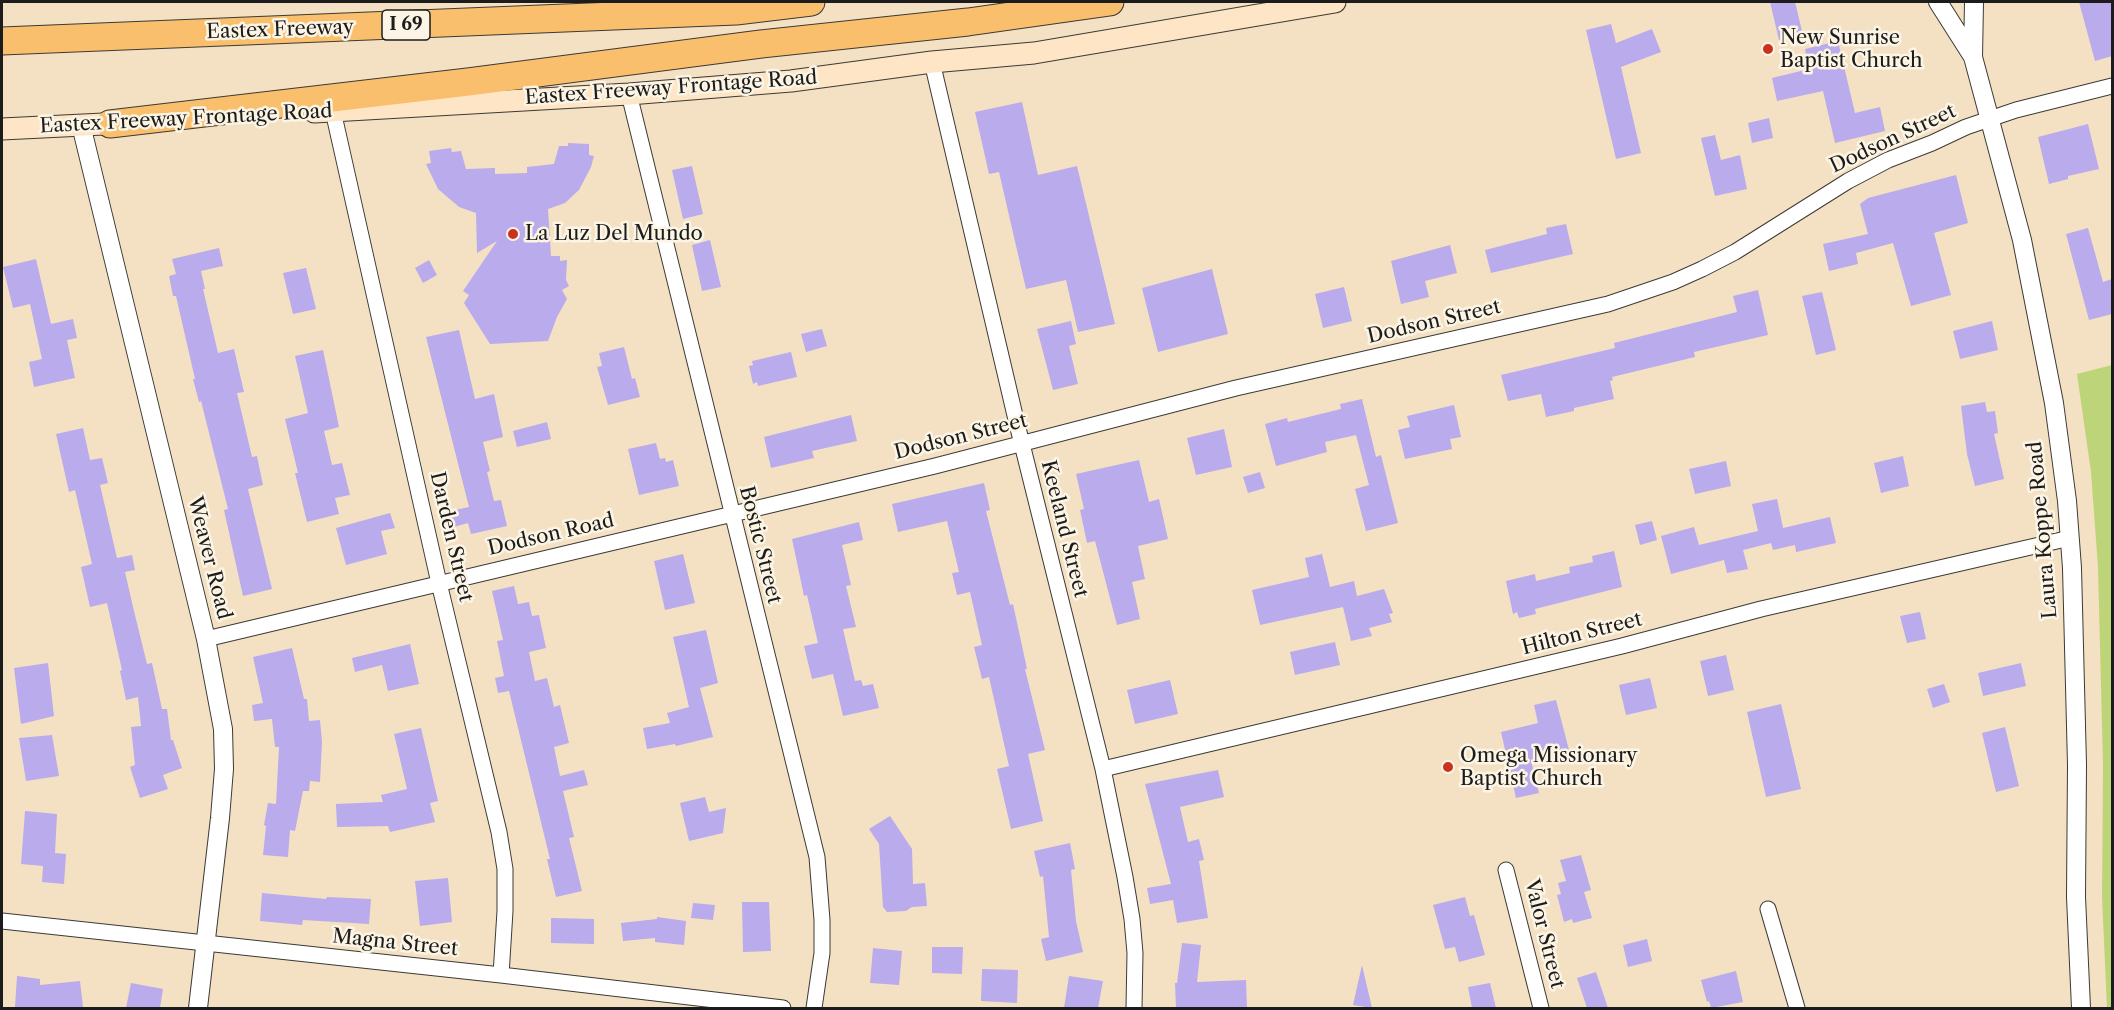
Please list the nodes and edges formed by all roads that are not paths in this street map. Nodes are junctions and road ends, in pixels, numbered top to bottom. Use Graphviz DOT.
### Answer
graph roads {
  1 [pos="811,2"];
  2 [pos="1110,2"];
  3 [pos="1335,2"];
  4 [pos="1938,2"];
  5 [pos="1974,2"];
  6 [pos="2,41"];
  7 [pos="1973,57"];
  8 [pos="932,62"];
  9 [pos="2112,86"];
  10 [pos="629,94"];
  11 [pos="333,111"];
  12 [pos="1991,118"];
  13 [pos="110,124"];
  14 [pos="81,125"];
  15 [pos="2,129"];
  16 [pos="1022,444"];
  17 [pos="731,514"];
  18 [pos="2070,538"];
  19 [pos="439,583"];
  20 [pos="206,639"];
  21 [pos="1103,769"];
  22 [pos="1506,870"];
  23 [pos="1768,909"];
  24 [pos="2,921"];
  25 [pos="205,944"];
  26 [pos="501,975"];
  27 [pos="198,1008"];
  28 [pos="783,1008"];
  29 [pos="814,1008"];
  30 [pos="1134,1008"];
  31 [pos="1540,1008"];
  32 [pos="1797,1008"];
  33 [pos="2081,1008"];
  1 -- 6 [label="highway, Eastex Freeway / I 69"];
  2 -- 13 [label="highway"];
  3 -- 8 [label="main road, Eastex Freeway Frontage Road"];
  4 -- 7 [label="street, Laura Koppe Road"];
  5 -- 7 [label="street, Laura Koppe Road"];
  7 -- 12 [label="street, Laura Koppe Road"];
  8 -- 10 [label="main road, Eastex Freeway Frontage Road"];
  8 -- 16 [label="street, Keeland Street"];
  9 -- 12 [label="street, Dodson Street"];
  10 -- 11 [label="main road, Eastex Freeway Frontage Road"];
  10 -- 17 [label="street, Bostic Street"];
  11 -- 13 [label="main road, Eastex Freeway Frontage Road"];
  11 -- 19 [label="street, Darden Street"];
  12 -- 16 [label="street, Dodson Street"];
  12 -- 18 [label="street, Laura Koppe Road"];
  13 -- 14 [label="main road, Eastex Freeway Frontage Road"];
  14 -- 15 [label="main road, Eastex Freeway Frontage Road"];
  14 -- 20 [label="street, Weaver Road"];
  16 -- 17 [label="street, Dodson Street"];
  16 -- 21 [label="street, Keeland Street"];
  17 -- 19 [label="street, Dodson Road"];
  17 -- 29 [label="street, Bostic Street"];
  18 -- 21 [label="street, Hilton Street"];
  18 -- 33 [label="street, Laura Koppe Road"];
  19 -- 20 [label="street, Dodson Road"];
  19 -- 26 [label="street, Darden Street"];
  20 -- 25 [label="street, Weaver Road"];
  21 -- 30 [label="street, Keeland Street"];
  22 -- 31 [label="street, Valor Street"];
  23 -- 32 [label="street"];
  24 -- 25 [label="street, Magna Street"];
  25 -- 26 [label="street, Magna Street"];
  25 -- 27 [label="street, Weaver Road"];
  26 -- 28 [label="street, Magna Street"];
}
